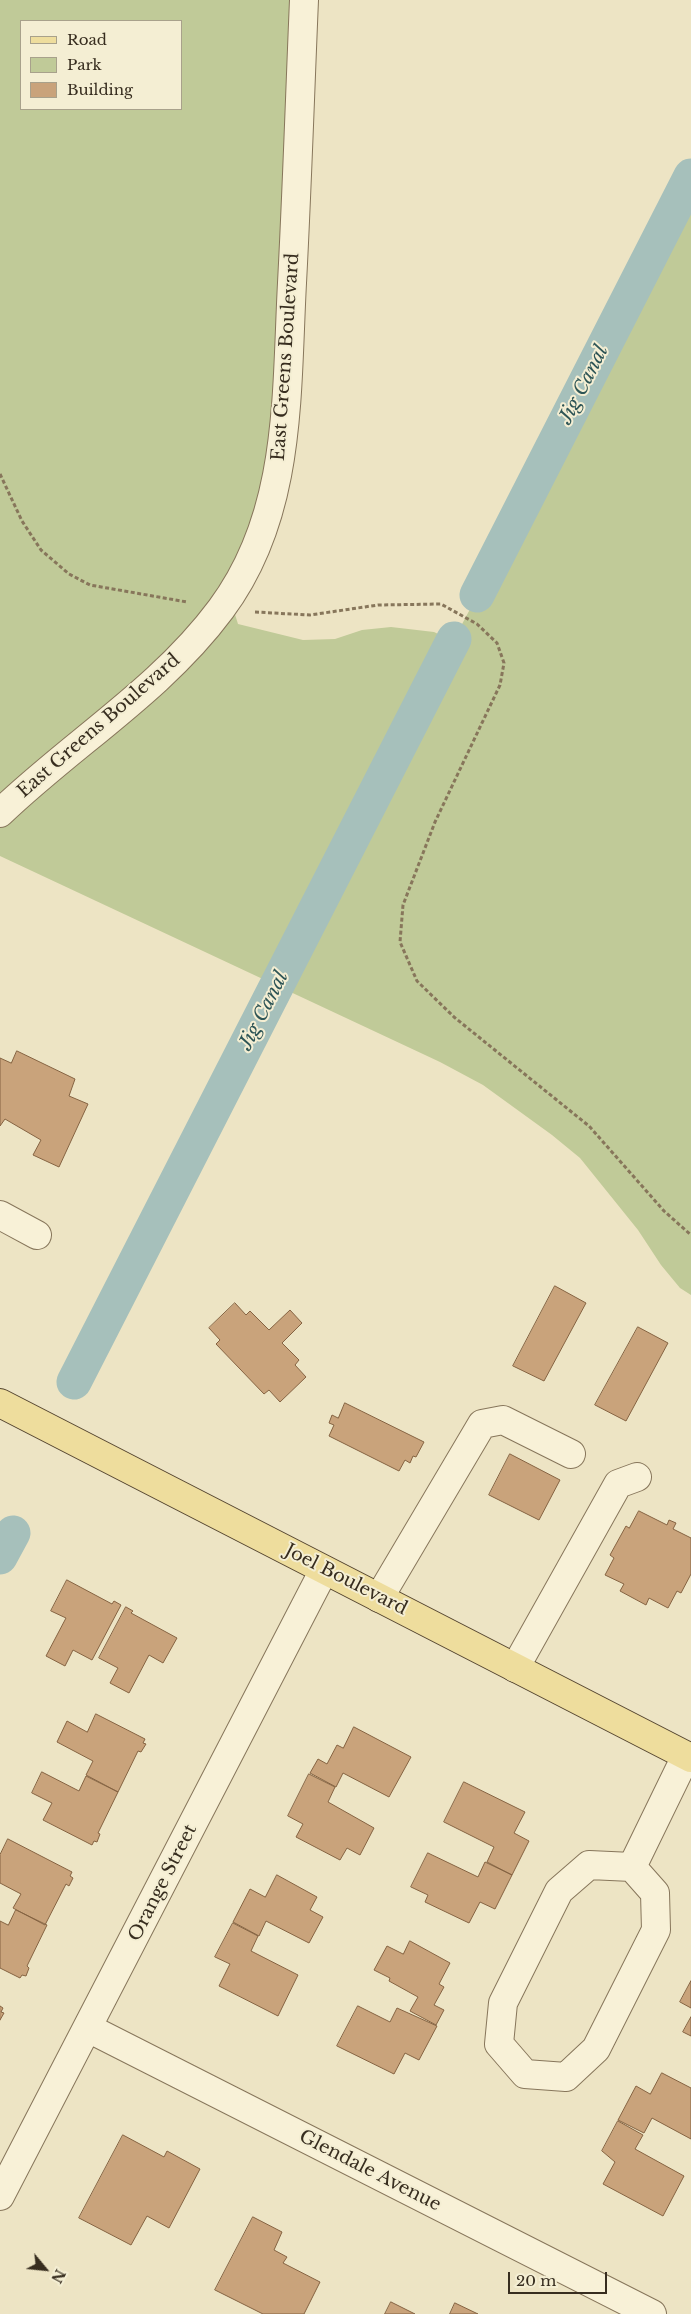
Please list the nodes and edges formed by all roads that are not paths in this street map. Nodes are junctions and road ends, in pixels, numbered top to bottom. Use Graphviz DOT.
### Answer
graph roads {
  1 [pos="304,0"];
  2 [pos="0,812"];
  3 [pos="0,1215"];
  4 [pos="37,1235"];
  5 [pos="0,1403"];
  6 [pos="571,1454"];
  7 [pos="637,1477"];
  8 [pos="324,1570"];
  9 [pos="379,1598"];
  10 [pos="515,1668"];
  11 [pos="689,1757"];
  12 [pos="632,1867"];
  13 [pos="88,2028"];
  14 [pos="0,2196"];
  15 [pos="652,2314"];
  1 -- 2 [label="street, East Greens Boulevard"];
  3 -- 4 [label="street"];
  5 -- 8 [label="main road, Joel Boulevard"];
  6 -- 9 [label="street"];
  7 -- 10 [label="street"];
  8 -- 9 [label="main road, Joel Boulevard"];
  8 -- 13 [label="street, Orange Street"];
  9 -- 10 [label="main road, Joel Boulevard"];
  10 -- 11 [label="main road, Joel Boulevard"];
  11 -- 12 [label="street"];
  12 -- 12 [label="street"];
  13 -- 14 [label="street, Orange Street"];
  13 -- 15 [label="street, Glendale Avenue"];
}
